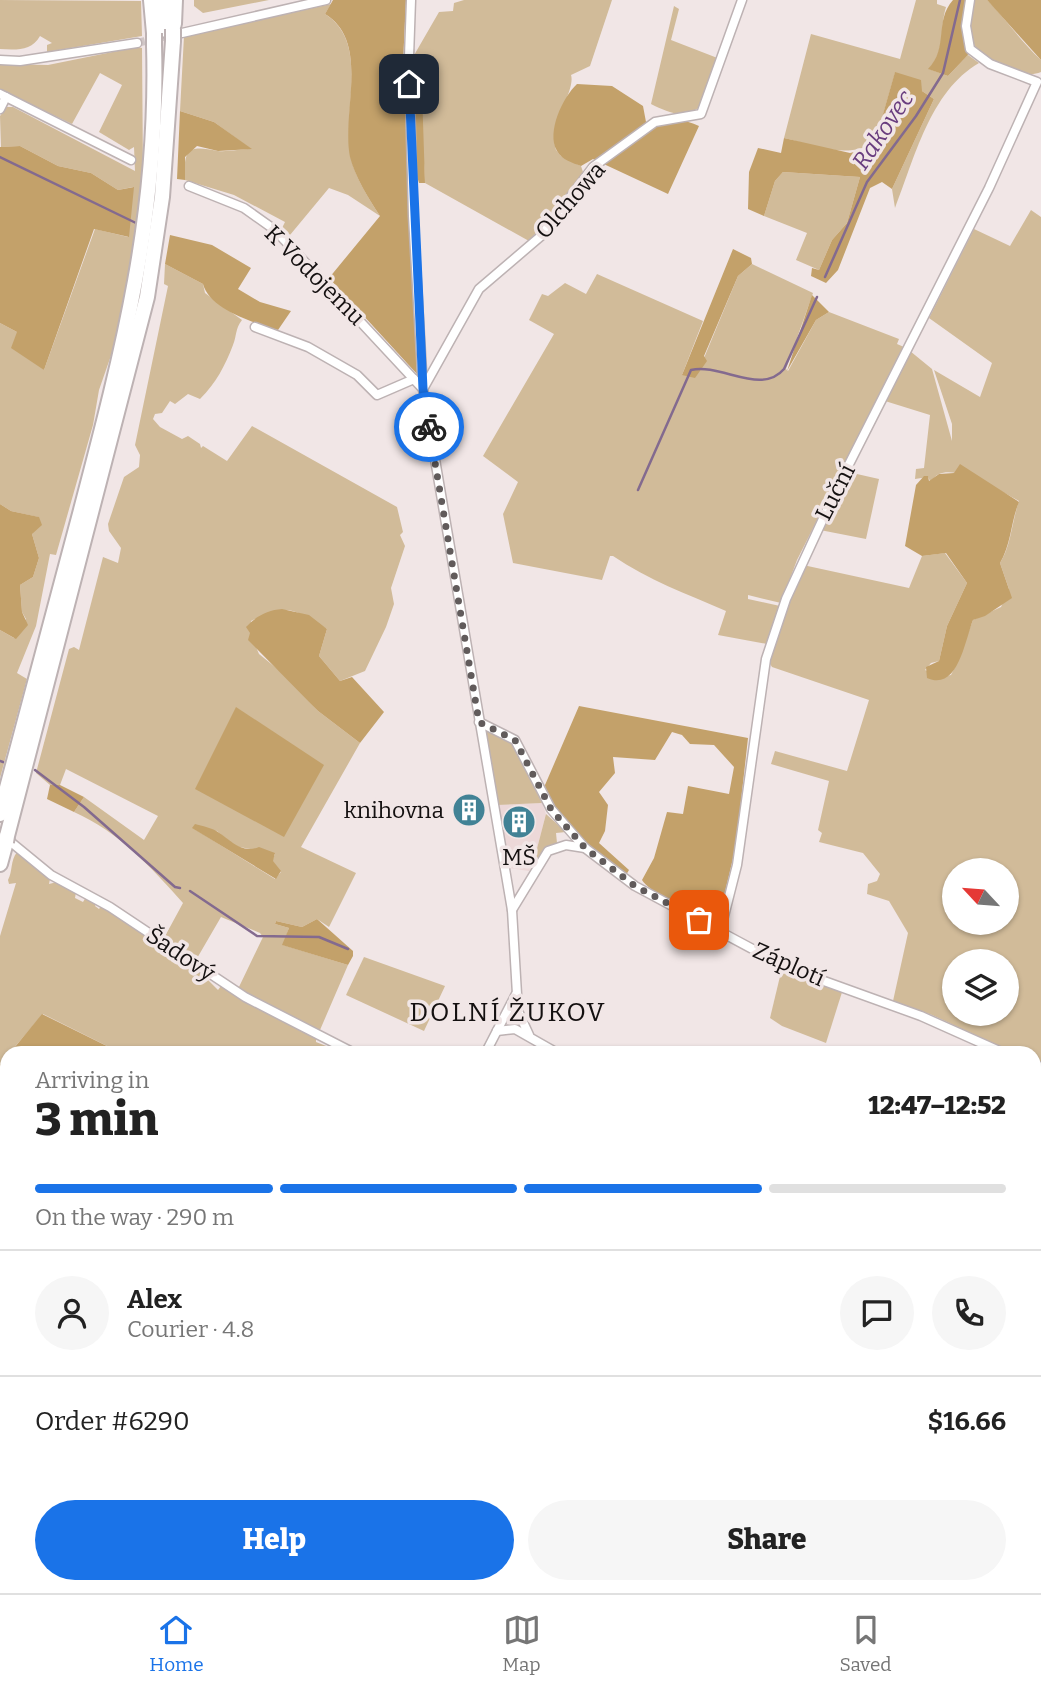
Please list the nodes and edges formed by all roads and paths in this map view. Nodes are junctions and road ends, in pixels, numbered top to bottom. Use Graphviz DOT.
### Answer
graph roads {
  1 [pos="152,0"];
  2 [pos="164,0"];
  3 [pos="175,0"];
  4 [pos="326,0"];
  5 [pos="411,0"];
  6 [pos="742,0"];
  7 [pos="970,0"];
  8 [pos="167,36"];
  9 [pos="137,43"];
  10 [pos="0,60"];
  11 [pos="3,96"];
  12 [pos="0,109"];
  13 [pos="131,160"];
  14 [pos="189,186"];
  15 [pos="255,327"];
  16 [pos="414,379"];
  17 [pos="423,389"];
  18 [pos="479,722"];
  19 [pos="0,814"];
  20 [pos="8,840"];
  21 [pos="585,848"];
  22 [pos="0,864"];
  23 [pos="512,910"];
  24 [pos="720,932"];
  25 [pos="517,992"];
  26 [pos="497,1031"];
  27 [pos="529,1035"];
  28 [pos="340,1046"];
  29 [pos="489,1046"];
  30 [pos="546,1046"];
  31 [pos="988,1046"];
  1 -- 8 [label="highway"];
  2 -- 8 [label="highway"];
  3 -- 8 [label="highway"];
  4 -- 8 [label="street"];
  5 -- 17 [label="street"];
  6 -- 17 [label="street, Olchowa"];
  7 -- 24 [label="street, Luční"];
  8 -- 19 [label="highway"];
  8 -- 20 [label="highway"];
  9 -- 10 [label="street"];
  11 -- 12 [label="street"];
  11 -- 13 [label="street"];
  14 -- 16 [label="street, K Vodojemu"];
  15 -- 16 [label="street"];
  16 -- 17 [label="street, K Vodojemu"];
  17 -- 18 [label="street"];
  18 -- 21 [label="street, Záplotí"];
  18 -- 23 [label="street"];
  20 -- 22 [label="highway"];
  20 -- 28 [label="street, Šadový"];
  21 -- 23 [label="street"];
  21 -- 24 [label="street, Záplotí"];
  23 -- 25 [label="street"];
  24 -- 31 [label="street, Záplotí"];
  25 -- 26 [label="street"];
  25 -- 27 [label="street"];
  26 -- 27 [label="street"];
  26 -- 29 [label="street"];
  27 -- 30 [label="street"];
}
